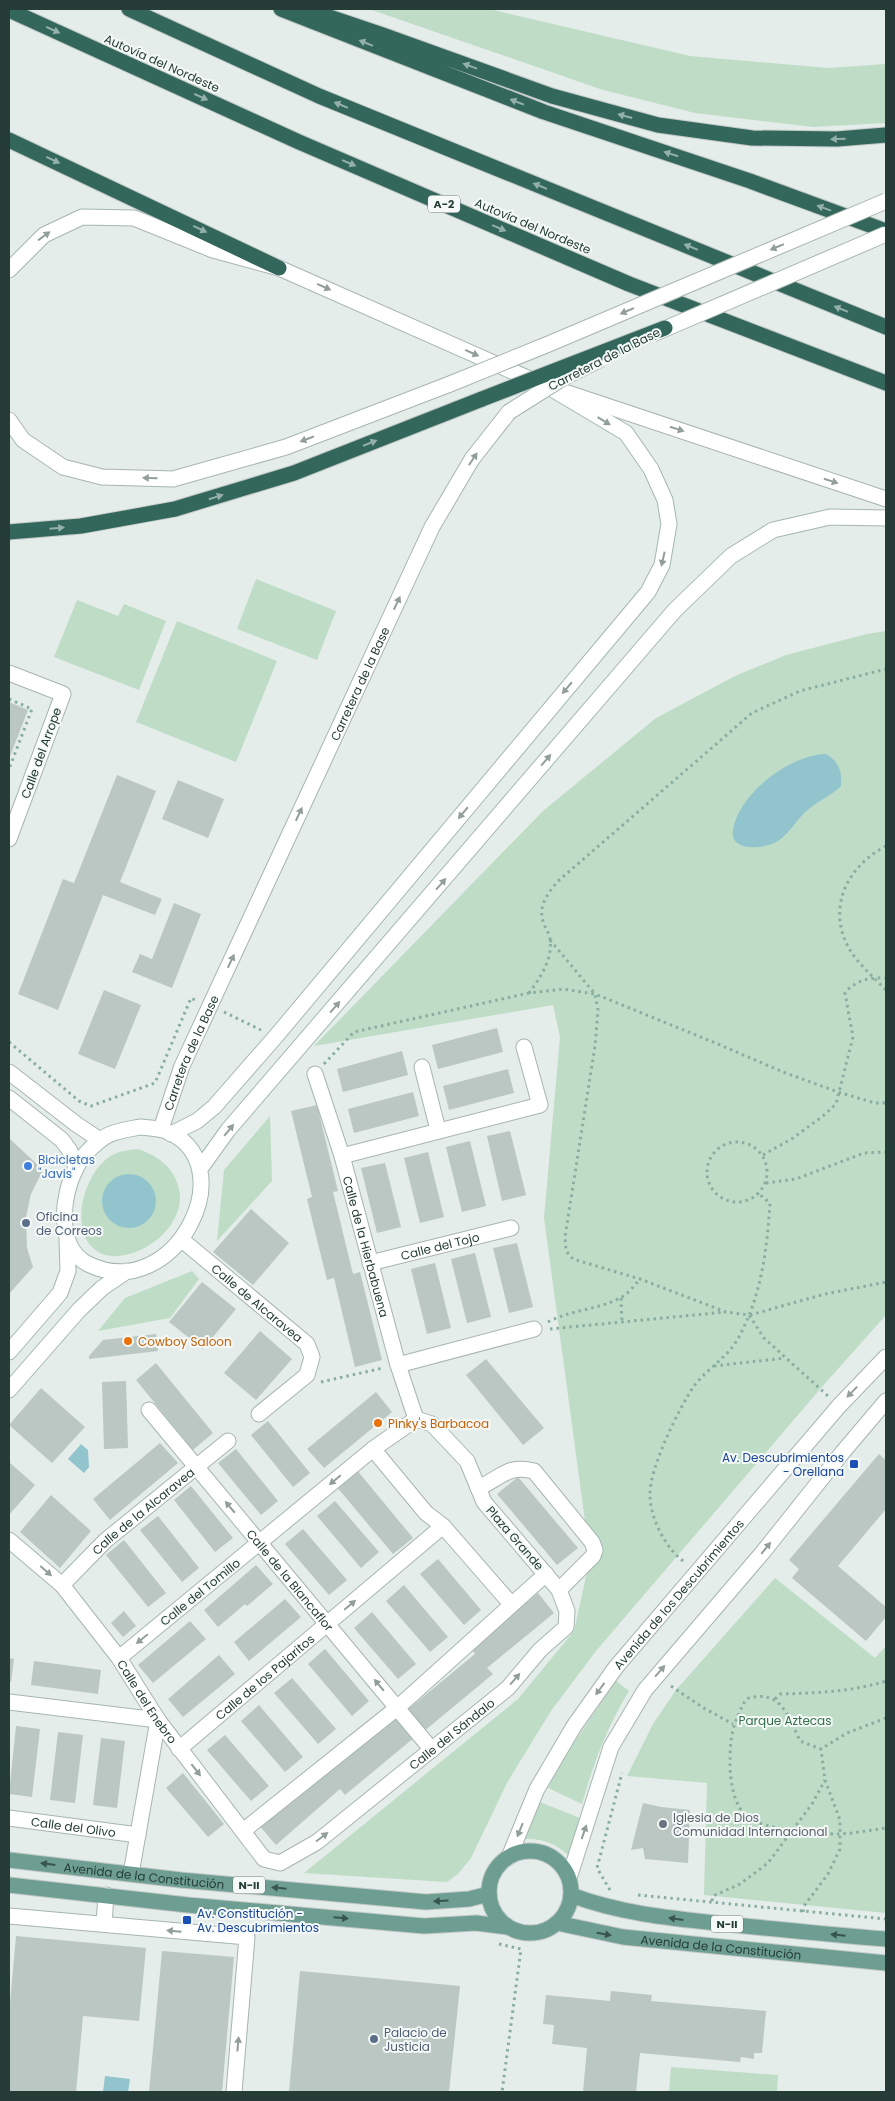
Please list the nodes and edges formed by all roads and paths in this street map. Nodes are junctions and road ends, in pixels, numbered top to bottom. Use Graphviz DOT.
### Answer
graph roads {
  1 [pos="129,9"];
  2 [pos="281,9"];
  3 [pos="305,9"];
  4 [pos="9,10"];
  5 [pos="886,136"];
  6 [pos="9,140"];
  7 [pos="886,201"];
  8 [pos="886,232"];
  9 [pos="279,268"];
  10 [pos="9,270"];
  11 [pos="665,328"];
  12 [pos="886,328"];
  13 [pos="886,383"];
  14 [pos="547,386"];
  15 [pos="9,420"];
  16 [pos="886,499"];
  17 [pos="886,518"];
  18 [pos="9,532"];
  19 [pos="886,669"];
  20 [pos="9,673"];
  21 [pos="9,699"];
  22 [pos="9,769"];
  23 [pos="9,838"];
  24 [pos="886,846"];
  25 [pos="550,940"];
  26 [pos="872,977"];
  27 [pos="886,978"];
  28 [pos="886,990"];
  29 [pos="529,993"];
  30 [pos="595,994"];
  31 [pos="210,1005"];
  32 [pos="261,1030"];
  33 [pos="9,1042"];
  34 [pos="524,1046"];
  35 [pos="422,1067"];
  36 [pos="9,1072"];
  37 [pos="315,1074"];
  38 [pos="838,1092"];
  39 [pos="9,1098"];
  40 [pos="886,1103"];
  41 [pos="438,1130"];
  42 [pos="166,1132"];
  43 [pos="100,1140"];
  44 [pos="886,1152"];
  45 [pos="763,1155"];
  46 [pos="342,1156"];
  47 [pos="76,1168"];
  48 [pos="200,1169"];
  49 [pos="766,1183"];
  50 [pos="759,1194"];
  51 [pos="511,1228"];
  52 [pos="67,1238"];
  53 [pos="182,1240"];
  54 [pos="370,1263"];
  55 [pos="127,1272"];
  56 [pos="640,1279"];
  57 [pos="886,1282"];
  58 [pos="620,1298"];
  59 [pos="726,1312"];
  60 [pos="749,1315"];
  61 [pos="622,1323"];
  62 [pos="534,1329"];
  63 [pos="9,1352"];
  64 [pos="886,1357"];
  65 [pos="786,1358"];
  66 [pos="398,1365"];
  67 [pos="713,1366"];
  68 [pos="307,1375"];
  69 [pos="9,1390"];
  70 [pos="826,1394"];
  71 [pos="886,1401"];
  72 [pos="149,1410"];
  73 [pos="259,1414"];
  74 [pos="416,1419"];
  75 [pos="228,1441"];
  76 [pos="372,1449"];
  77 [pos="196,1467"];
  78 [pos="478,1488"];
  79 [pos="443,1526"];
  80 [pos="9,1540"];
  81 [pos="260,1543"];
  82 [pos="683,1561"];
  83 [pos="546,1574"];
  84 [pos="62,1585"];
  85 [pos="559,1590"];
  86 [pos="511,1604"];
  87 [pos="327,1624"];
  88 [pos="119,1658"];
  89 [pos="886,1681"];
  90 [pos="672,1686"];
  91 [pos="775,1699"];
  92 [pos="9,1702"];
  93 [pos="397,1708"];
  94 [pos="886,1718"];
  95 [pos="158,1720"];
  96 [pos="733,1724"];
  97 [pos="179,1749"];
  98 [pos="821,1749"];
  99 [pos="432,1750"];
  100 [pos="624,1763"];
  101 [pos="825,1780"];
  102 [pos="9,1818"];
  103 [pos="886,1828"];
  104 [pos="793,1830"];
  105 [pos="243,1831"];
  106 [pos="138,1834"];
  107 [pos="841,1834"];
  108 [pos="509,1856"];
  109 [pos="9,1860"];
  110 [pos="280,1863"];
  111 [pos="131,1874"];
  112 [pos="569,1878"];
  113 [pos="9,1885"];
  114 [pos="619,1892"];
  115 [pos="489,1894"];
  116 [pos="636,1894"];
  117 [pos="106,1895"];
  118 [pos="571,1895"];
  119 [pos="712,1901"];
  120 [pos="803,1912"];
  121 [pos="9,1916"];
  122 [pos="886,1919"];
  123 [pos="557,1923"];
  124 [pos="104,1924"];
  125 [pos="508,1927"];
  126 [pos="886,1939"];
  127 [pos="491,1942"];
  128 [pos="886,1963"];
  129 [pos="234,2092"];
  130 [pos="502,2092"];
  12 -- 1 [label="highway, one-way"];
  8 -- 2 [label="highway, one-way"];
  5 -- 3 [label="highway, one-way"];
  4 -- 13 [label="highway, Autovía del Nordeste / A-2, one-way"];
  6 -- 9 [label="highway, one-way"];
  7 -- 15 [label="street, one-way, bridge"];
  8 -- 11 [label="street, Carretera de la Base, bridge"];
  10 -- 9 [label="street, one-way"];
  9 -- 14 [label="street, one-way"];
  18 -- 11 [label="highway, one-way, bridge"];
  31 -- 11 [label="street, Carretera de la Base, one-way, bridge"];
  14 -- 16 [label="street, one-way"];
  14 -- 42 [label="street, one-way"];
  48 -- 17 [label="street, one-way"];
  19 -- 25 [label="path"];
  20 -- 23 [label="street, Calle del Arrope"];
  21 -- 22 [label="path"];
  24 -- 26 [label="path"];
  25 -- 29 [label="path"];
  25 -- 30 [label="path"];
  26 -- 27 [label="path"];
  26 -- 28 [label="path"];
  26 -- 38 [label="path"];
  29 -- 30 [label="path"];
  29 -- 37 [label="path"];
  30 -- 38 [label="path"];
  30 -- 56 [label="path"];
  31 -- 32 [label="path"];
  31 -- 33 [label="path"];
  31 -- 42 [label="street, Carretera de la Base"];
  34 -- 41 [label="street"];
  35 -- 41 [label="street"];
  36 -- 43 [label="street"];
  37 -- 46 [label="street, Calle de la Hierbabuena"];
  38 -- 40 [label="path"];
  38 -- 45 [label="path"];
  39 -- 47 [label="street"];
  41 -- 46 [label="street"];
  42 -- 43 [label="street"];
  42 -- 48 [label="street"];
  43 -- 47 [label="street"];
  44 -- 49 [label="path"];
  45 -- 49 [label="path"];
  45 -- 50 [label="path"];
  46 -- 54 [label="street, Calle de la Hierbabuena"];
  47 -- 52 [label="street"];
  48 -- 53 [label="street"];
  49 -- 50 [label="path"];
  50 -- 60 [label="path"];
  51 -- 54 [label="street, Calle del Tojo"];
  52 -- 55 [label="street"];
  52 -- 63 [label="street"];
  53 -- 55 [label="street"];
  53 -- 68 [label="street, Calle de Alcaravea"];
  54 -- 66 [label="street, Calle de la Hierbabuena"];
  55 -- 69 [label="street"];
  56 -- 58 [label="path"];
  56 -- 59 [label="path"];
  57 -- 60 [label="path"];
  58 -- 61 [label="path"];
  58 -- 62 [label="path"];
  59 -- 60 [label="path"];
  59 -- 61 [label="path"];
  60 -- 65 [label="path"];
  60 -- 67 [label="path"];
  61 -- 62 [label="path"];
  62 -- 66 [label="street"];
  64 -- 108 [label="street, Avenida de los Descubrimientos, one-way"];
  65 -- 67 [label="path"];
  65 -- 70 [label="path"];
  66 -- 68 [label="path"];
  66 -- 74 [label="street, Calle de la Hierbabuena"];
  67 -- 82 [label="path"];
  68 -- 73 [label="street"];
  112 -- 71 [label="street, one-way"];
  72 -- 77 [label="street, Calle de la Blancaflor"];
  74 -- 76 [label="street"];
  74 -- 78 [label="street, Plaza Grande"];
  75 -- 77 [label="street, Calle de la Alcaravea"];
  76 -- 79 [label="street"];
  76 -- 81 [label="street, Calle del Tomillo, one-way"];
  81 -- 77 [label="street, Calle de la Blancaflor, one-way"];
  77 -- 84 [label="street, Calle de la Alcaravea"];
  78 -- 83 [label="street, Plaza Grande"];
  78 -- 85 [label="street"];
  79 -- 86 [label="street"];
  87 -- 79 [label="street, Calle de los Pajaritos, one-way"];
  80 -- 84 [label="street, Calle del Enebro, one-way"];
  81 -- 87 [label="street, Calle de la Blancaflor"];
  81 -- 88 [label="street, Calle del Tomillo, one-way"];
  83 -- 85 [label="street, Calle del Sándalo"];
  83 -- 86 [label="street, Plaza Grande"];
  84 -- 88 [label="street, Calle del Enebro"];
  99 -- 85 [label="street, Calle del Sándalo, one-way"];
  86 -- 93 [label="street, Plaza Grande"];
  93 -- 87 [label="street, Calle de la Blancaflor, one-way"];
  87 -- 97 [label="street, Calle de los Pajaritos"];
  88 -- 95 [label="street, Calle del Enebro"];
  89 -- 91 [label="path"];
  90 -- 96 [label="path"];
  91 -- 96 [label="path"];
  91 -- 98 [label="path"];
  92 -- 95 [label="street"];
  93 -- 99 [label="street, Calle de la Blancaflor"];
  93 -- 105 [label="street, Plaza Grande"];
  94 -- 98 [label="path"];
  95 -- 97 [label="street, Calle del Enebro"];
  95 -- 106 [label="street"];
  96 -- 104 [label="path"];
  97 -- 105 [label="street, Calle del Enebro, one-way"];
  98 -- 101 [label="path"];
  110 -- 99 [label="street, Calle del Sándalo, one-way"];
  100 -- 114 [label="path"];
  101 -- 104 [label="path"];
  101 -- 107 [label="path"];
  102 -- 106 [label="street, Calle del Olivo"];
  103 -- 107 [label="path"];
  104 -- 107 [label="path"];
  104 -- 119 [label="path"];
  105 -- 110 [label="street, Calle del Enebro"];
  106 -- 111 [label="street"];
  107 -- 120 [label="path"];
  108 -- 112 [label="main road"];
  108 -- 115 [label="main road"];
  111 -- 109 [label="main road, Avenida de la Constitución / N-II, one-way"];
  115 -- 111 [label="main road, Avenida de la Constitución / N-II, one-way"];
  112 -- 118 [label="main road"];
  113 -- 117 [label="main road, Avenida de la Constitución / N-II"];
  115 -- 125 [label="main road"];
  116 -- 119 [label="path"];
  117 -- 124 [label="street"];
  117 -- 125 [label="main road, Avenida de la Constitución / N-II, one-way"];
  118 -- 123 [label="main road"];
  126 -- 118 [label="main road, Avenida de la Constitución / N-II, one-way"];
  119 -- 120 [label="path"];
  120 -- 122 [label="path"];
  121 -- 124 [label="street"];
  123 -- 125 [label="main road, N-II"];
  123 -- 128 [label="main road, Avenida de la Constitución / N-II, one-way"];
  129 -- 124 [label="street, one-way"];
  127 -- 130 [label="path"];
}
